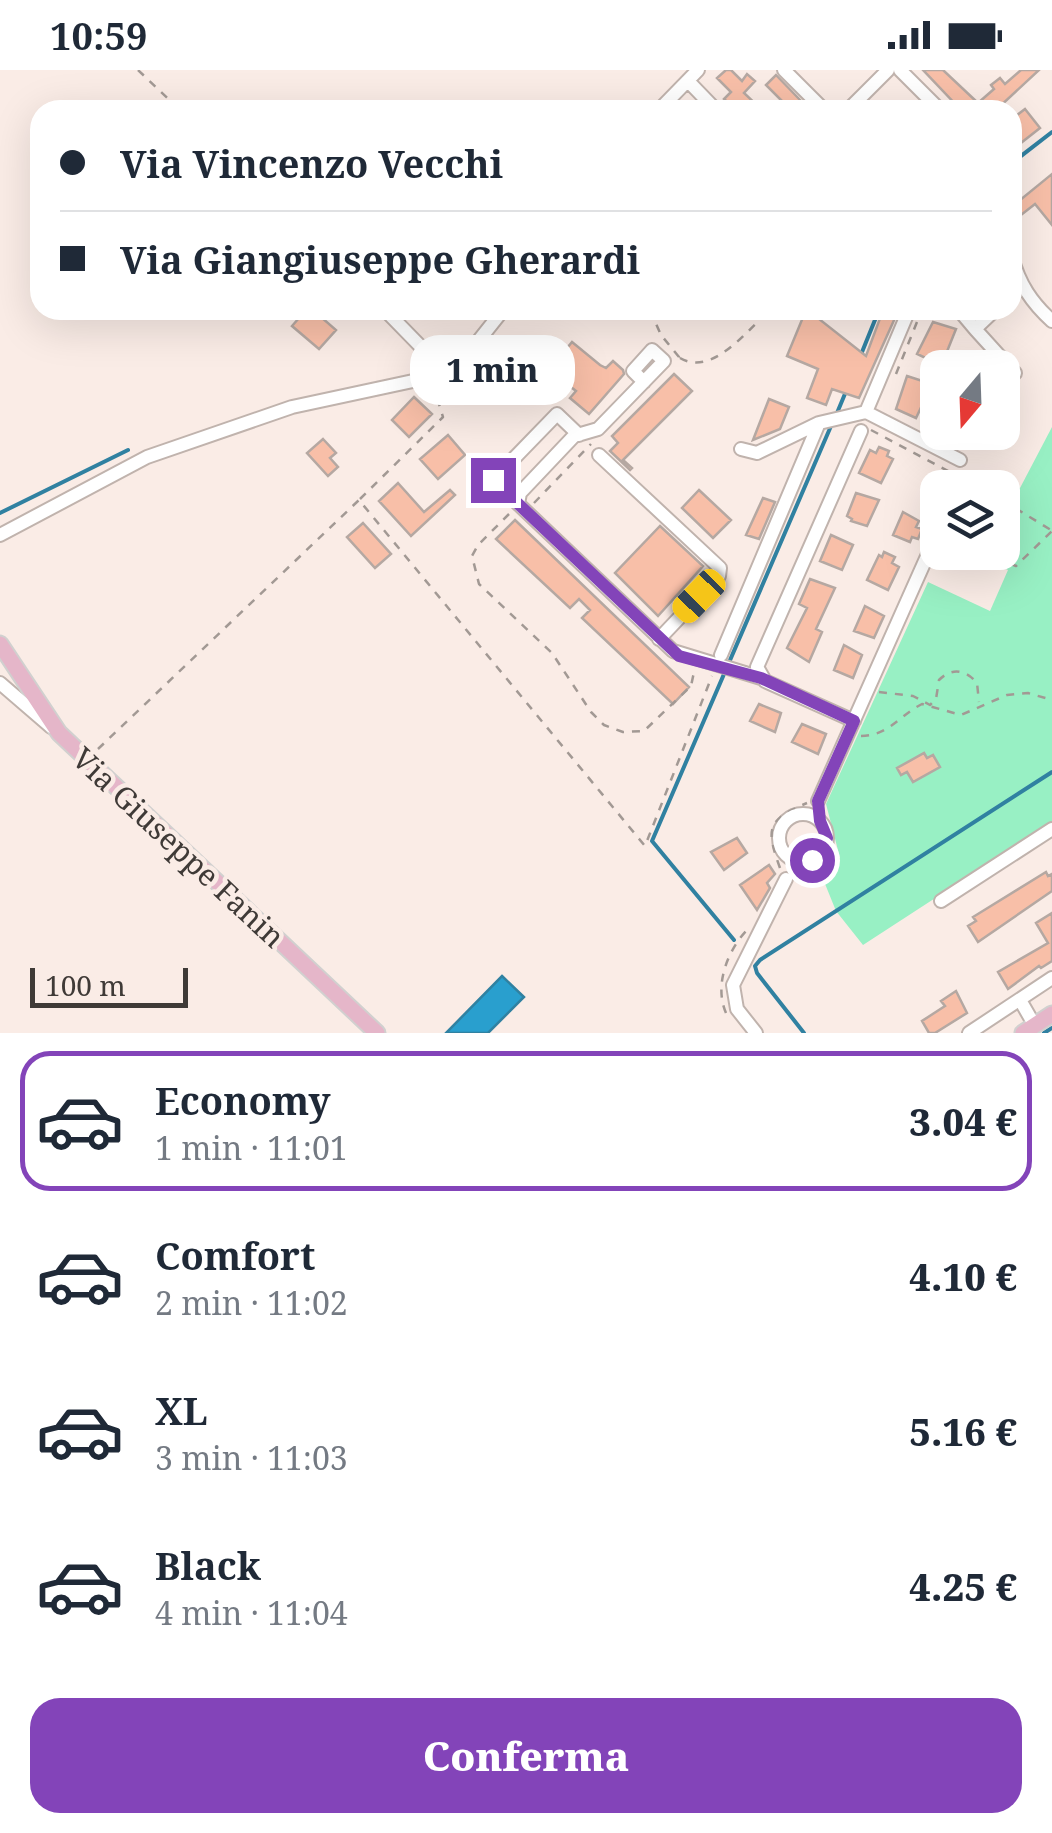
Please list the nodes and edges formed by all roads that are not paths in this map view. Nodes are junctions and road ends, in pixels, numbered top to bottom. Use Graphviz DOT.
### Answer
graph roads {
  1 [pos="698,70"];
  2 [pos="784,70"];
  3 [pos="888,70"];
  4 [pos="900,70"];
  5 [pos="688,81"];
  6 [pos="669,100"];
  7 [pos="706,100"];
  8 [pos="814,100"];
  9 [pos="858,100"];
  10 [pos="930,100"];
  11 [pos="1022,294"];
  12 [pos="394,320"];
  13 [pos="495,320"];
  14 [pos="905,320"];
  15 [pos="967,320"];
  16 [pos="985,320"];
  17 [pos="1052,321"];
  18 [pos="976,329"];
  19 [pos="995,350"];
  20 [pos="436,377"];
  21 [pos="644,382"];
  22 [pos="866,412"];
  23 [pos="824,422"];
  24 [pos="861,431"];
  25 [pos="579,435"];
  26 [pos="741,449"];
  27 [pos="600,455"];
  28 [pos="960,460"];
  29 [pos="518,504"];
  30 [pos="0,534"];
  31 [pos="920,570"];
  32 [pos="923,570"];
  33 [pos="918,575"];
  34 [pos="659,638"];
  35 [pos="0,644"];
  36 [pos="718,660"];
  37 [pos="760,676"];
  38 [pos="0,683"];
  39 [pos="852,729"];
  40 [pos="59,733"];
  41 [pos="815,799"];
  42 [pos="802,814"];
  43 [pos="820,821"];
  44 [pos="1052,829"];
  45 [pos="786,857"];
  46 [pos="804,862"];
  47 [pos="782,877"];
  48 [pos="941,902"];
  49 [pos="1052,978"];
  50 [pos="1020,1000"];
  51 [pos="1052,1014"];
  52 [pos="1029,1029"];
  53 [pos="377,1033"];
  54 [pos="756,1033"];
  55 [pos="968,1033"];
  1 -- 5 [label="street"];
  2 -- 8 [label="street"];
  3 -- 9 [label="street"];
  4 -- 10 [label="street"];
  5 -- 6 [label="street"];
  5 -- 7 [label="street"];
  11 -- 17 [label="street"];
  12 -- 20 [label="street"];
  13 -- 20 [label="street"];
  14 -- 22 [label="street"];
  15 -- 18 [label="street"];
  16 -- 18 [label="street"];
  18 -- 19 [label="street"];
  20 -- 30 [label="street"];
  21 -- 25 [label="street"];
  22 -- 23 [label="street"];
  22 -- 28 [label="street"];
  23 -- 26 [label="street"];
  23 -- 36 [label="street"];
  24 -- 37 [label="street"];
  25 -- 29 [label="street"];
  25 -- 29 [label="street"];
  27 -- 34 [label="street"];
  29 -- 34 [label="street"];
  31 -- 33 [label="street"];
  32 -- 33 [label="street"];
  33 -- 39 [label="street"];
  34 -- 36 [label="street"];
  35 -- 40 [label="main road, Via Giuseppe Fanin"];
  36 -- 37 [label="street"];
  37 -- 39 [label="street"];
  38 -- 40 [label="street"];
  39 -- 41 [label="street"];
  40 -- 53 [label="main road, Via Giuseppe Fanin"];
  41 -- 42 [label="street"];
  41 -- 43 [label="street"];
  42 -- 43 [label="street"];
  42 -- 45 [label="street"];
  43 -- 46 [label="street"];
  44 -- 48 [label="street"];
  45 -- 46 [label="street"];
  45 -- 47 [label="street"];
  46 -- 47 [label="street"];
  47 -- 54 [label="street"];
  49 -- 50 [label="street"];
  50 -- 52 [label="street"];
  50 -- 55 [label="street"];
  51 -- 52 [label="main road"];
}
